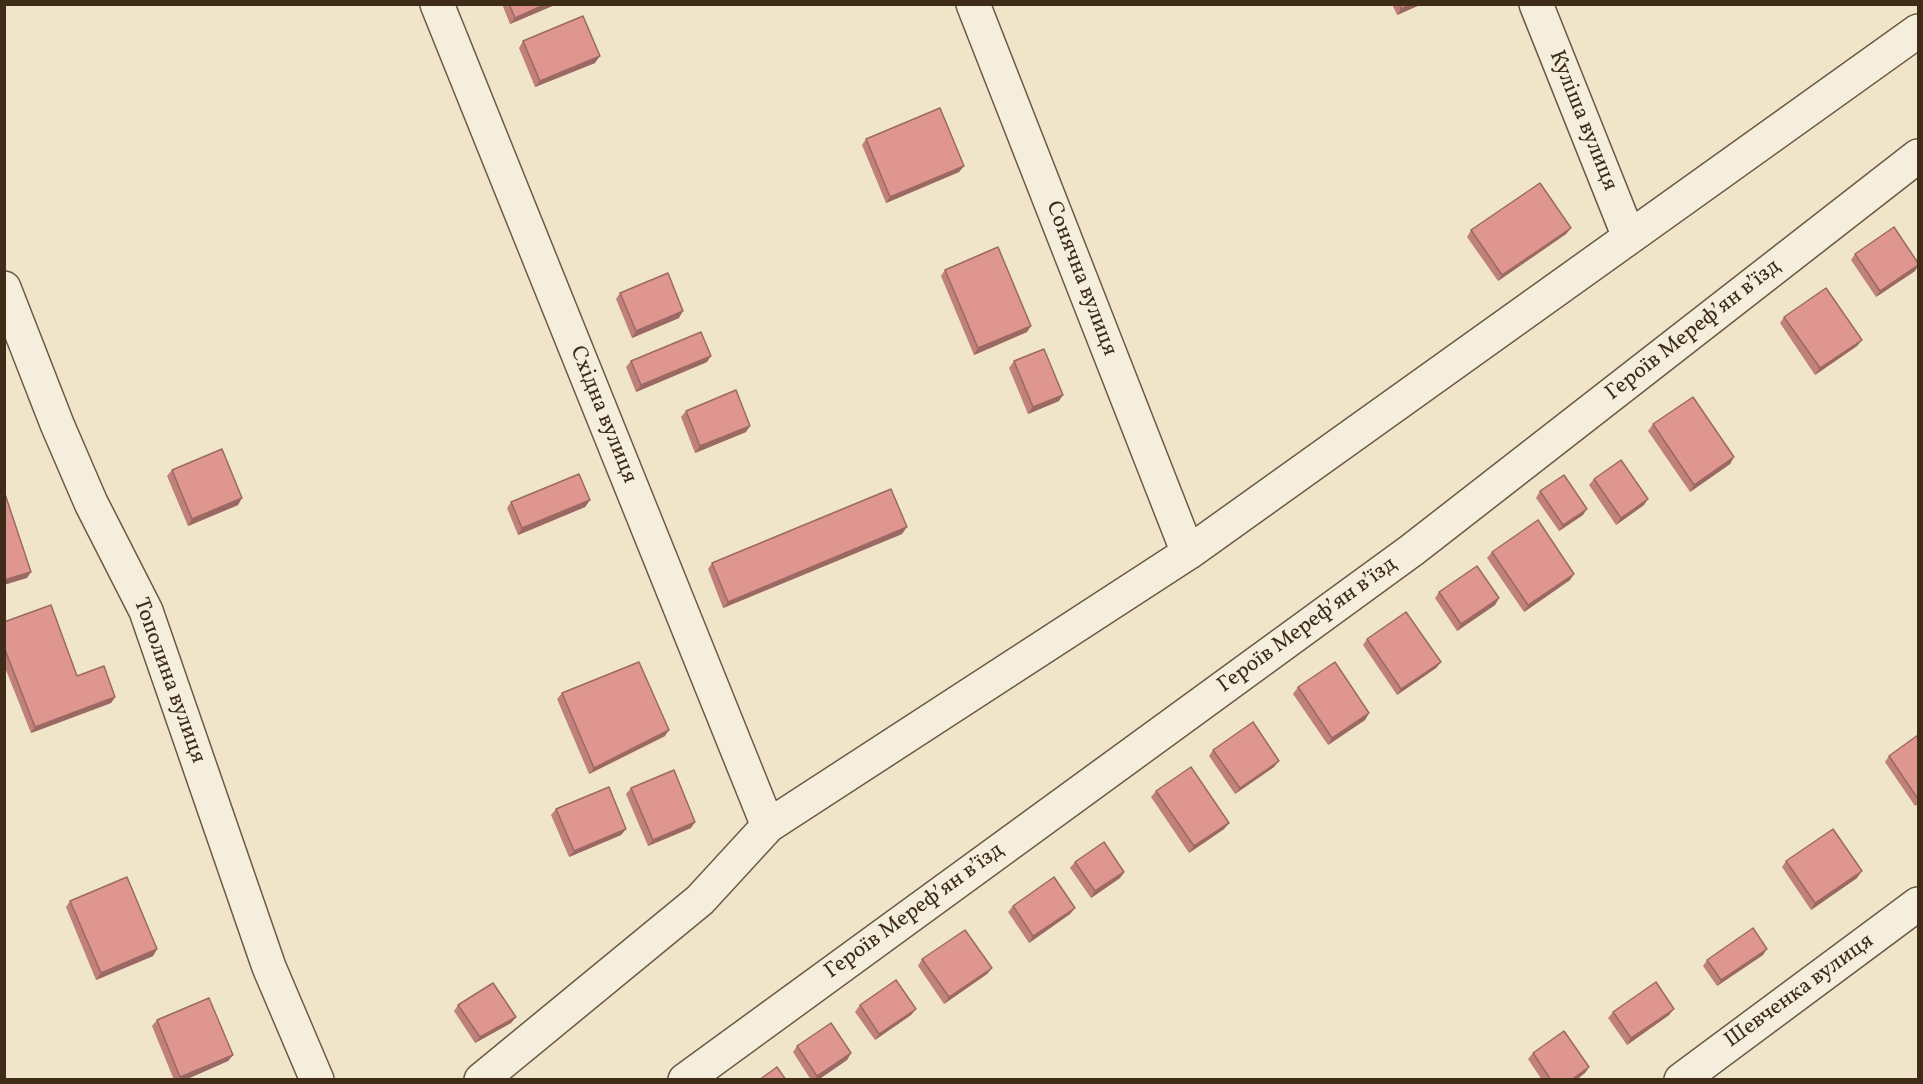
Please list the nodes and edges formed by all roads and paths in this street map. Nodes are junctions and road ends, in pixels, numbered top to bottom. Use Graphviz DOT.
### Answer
graph roads {
  1 [pos="437,4"];
  2 [pos="973,4"];
  3 [pos="1536,4"];
  4 [pos="1918,31"];
  5 [pos="1918,156"];
  6 [pos="1629,237"];
  7 [pos="4,288"];
  8 [pos="1188,553"];
  9 [pos="768,826"];
  10 [pos="1918,904"];
  11 [pos="317,1080"];
  12 [pos="482,1080"];
  13 [pos="686,1080"];
  14 [pos="1681,1080"];
  1 -- 9 [label="street, Східна вулиця"];
  2 -- 8 [label="street, Сонячна вулиця"];
  3 -- 6 [label="street, Куліша вулиця"];
  4 -- 6 [label="street"];
  5 -- 13 [label="street, Героїв Мерефʼян вʼїзд"];
  6 -- 8 [label="street"];
  7 -- 11 [label="street, Тополина вулиця"];
  8 -- 9 [label="street"];
  9 -- 12 [label="street"];
  10 -- 14 [label="street, Шевченка вулиця"];
}
